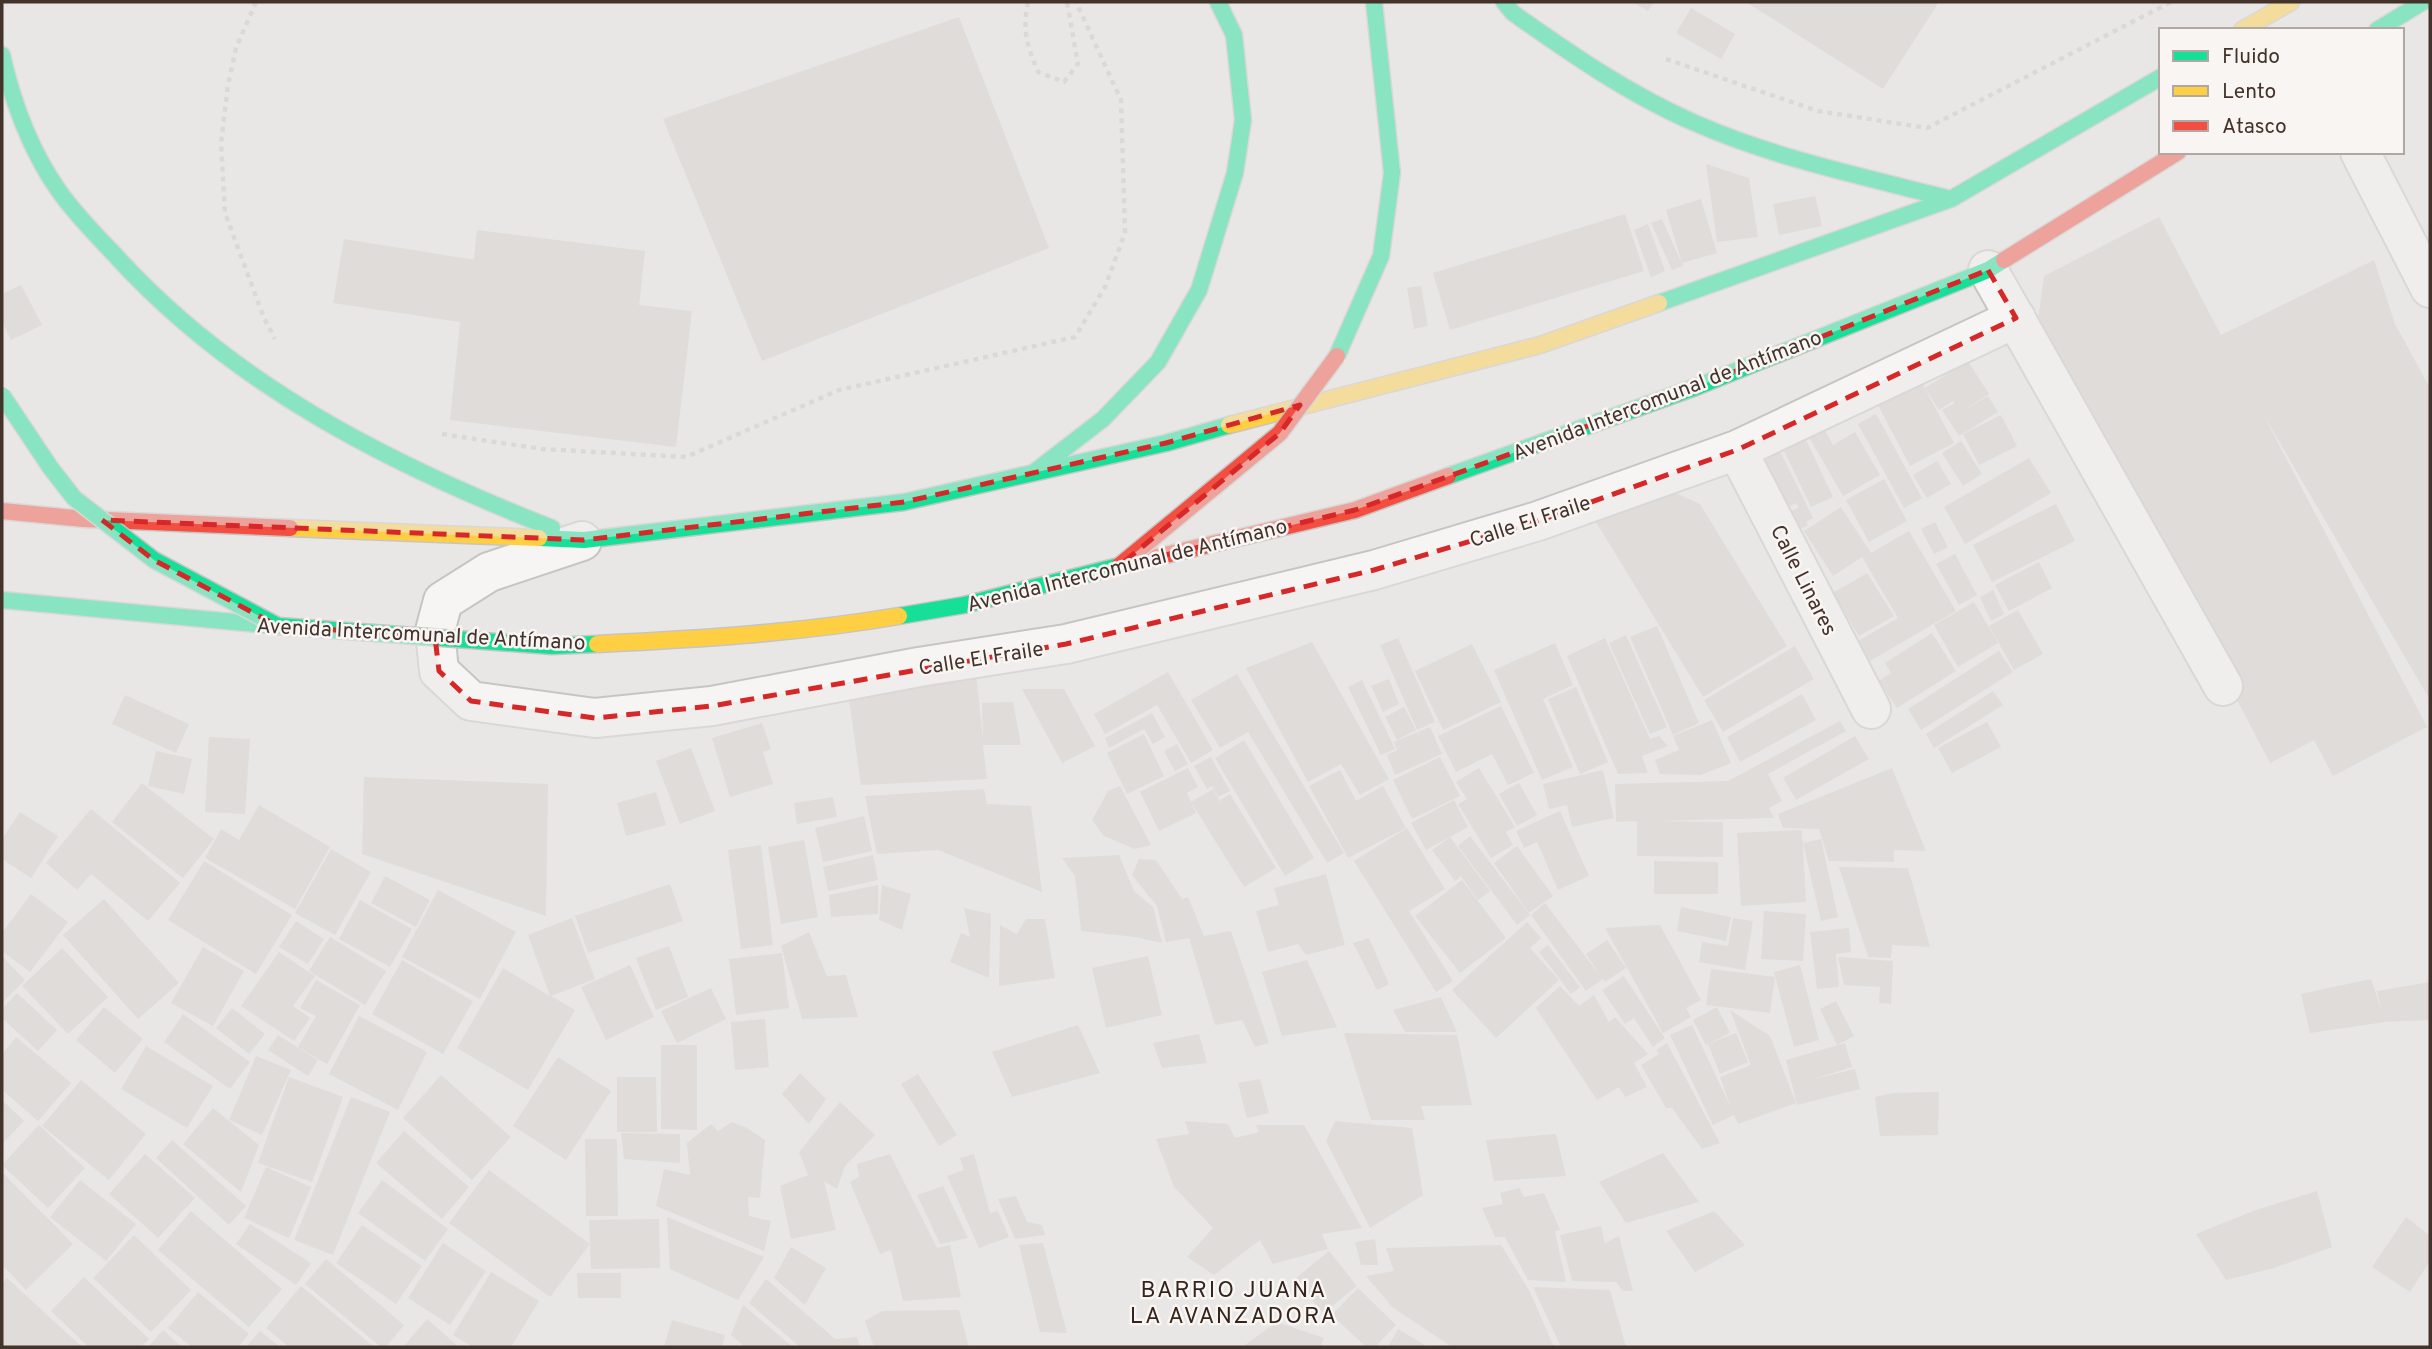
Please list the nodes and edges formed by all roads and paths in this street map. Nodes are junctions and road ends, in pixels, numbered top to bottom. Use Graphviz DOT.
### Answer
graph roads {
  1 [pos="256,2"];
  2 [pos="1028,2"];
  3 [pos="1067,2"];
  4 [pos="1076,2"];
  5 [pos="1218,2"];
  6 [pos="1374,2"];
  7 [pos="1504,2"];
  8 [pos="2171,2"];
  9 [pos="2291,2"];
  10 [pos="2423,2"];
  11 [pos="2246,28"];
  12 [pos="2380,28"];
  13 [pos="2,55"];
  14 [pos="1659,57"];
  15 [pos="2159,78"];
  16 [pos="2175,154"];
  17 [pos="2361,154"];
  18 [pos="1951,199"];
  19 [pos="1988,270"];
  20 [pos="2430,288"];
  21 [pos="2016,318"];
  22 [pos="277,343"];
  23 [pos="2,395"];
  24 [pos="436,433"];
  25 [pos="1737,450"];
  26 [pos="1033,473"];
  27 [pos="2,511"];
  28 [pos="584,540"];
  29 [pos="1119,566"];
  30 [pos="2,600"];
  31 [pos="278,626"];
  32 [pos="2223,687"];
  33 [pos="1871,709"];
  1 -- 22 [label="path"];
  2 -- 3 [label="path"];
  4 -- 24 [label="path"];
  5 -- 26 [label="main road"];
  6 -- 29 [label="main road, bridge"];
  7 -- 18 [label="main road"];
  8 -- 14 [label="path"];
  9 -- 11 [label="main road"];
  10 -- 12 [label="main road"];
  13 -- 28 [label="main road"];
  15 -- 18 [label="main road"];
  16 -- 19 [label="main road, Avenida Intercomunal de Antímano"];
  17 -- 20 [label="street"];
  18 -- 26 [label="main road"];
  19 -- 21 [label="street"];
  19 -- 29 [label="main road, Avenida Intercomunal de Antímano"];
  21 -- 25 [label="street, Calle El Fraile"];
  21 -- 32 [label="street"];
  23 -- 31 [label="main road, bridge"];
  25 -- 28 [label="street, Calle El Fraile"];
  25 -- 33 [label="street, Calle Linares"];
  26 -- 28 [label="main road"];
  27 -- 28 [label="main road"];
  29 -- 31 [label="main road, Avenida Intercomunal de Antímano, bridge"];
  30 -- 31 [label="main road, Avenida Intercomunal de Antímano"];
}
